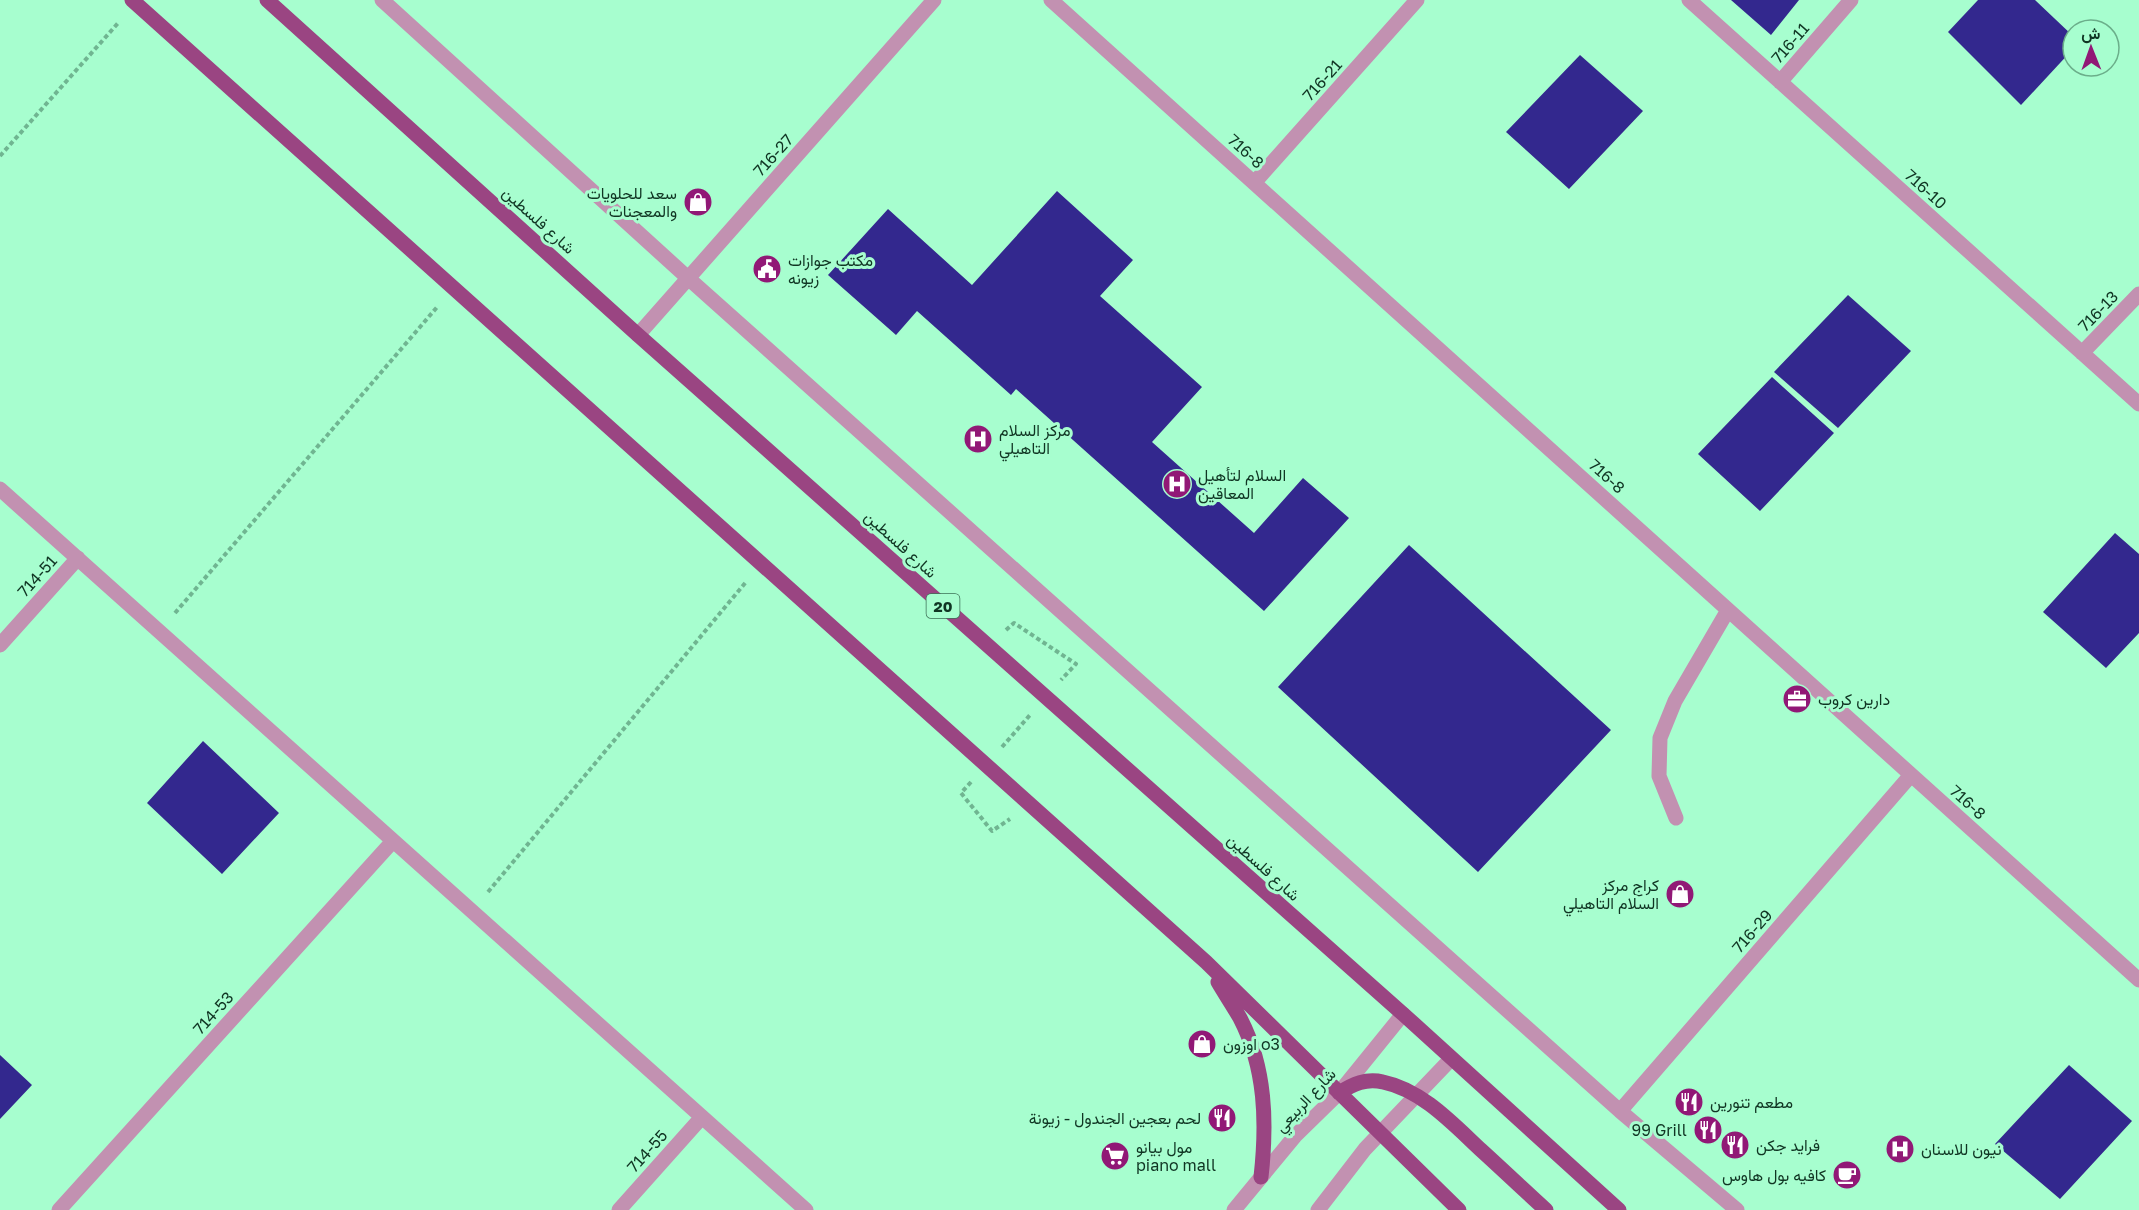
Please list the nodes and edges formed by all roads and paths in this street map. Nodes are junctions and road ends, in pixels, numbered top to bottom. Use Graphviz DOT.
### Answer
graph roads {
  1 [pos="267,0"];
  2 [pos="382,0"];
  3 [pos="934,0"];
  4 [pos="1051,0"];
  5 [pos="1417,0"];
  6 [pos="1689,0"];
  7 [pos="1851,0"];
  8 [pos="134,1"];
  9 [pos="1780,82"];
  10 [pos="0,156"];
  11 [pos="1254,183"];
  12 [pos="688,278"];
  13 [pos="453,289"];
  14 [pos="2139,294"];
  15 [pos="638,334"];
  16 [pos="2082,353"];
  17 [pos="2139,404"];
  18 [pos="0,489"];
  19 [pos="78,558"];
  20 [pos="761,564"];
  21 [pos="1728,610"];
  22 [pos="1014,623"];
  23 [pos="159,632"];
  24 [pos="0,645"];
  25 [pos="1060,681"];
  26 [pos="1037,707"];
  27 [pos="999,750"];
  28 [pos="1911,775"];
  29 [pos="976,776"];
  30 [pos="1676,818"];
  31 [pos="992,831"];
  32 [pos="393,841"];
  33 [pos="472,911"];
  34 [pos="1206,962"];
  35 [pos="2139,980"];
  36 [pos="1403,1014"];
  37 [pos="1451,1059"];
  38 [pos="1339,1093"];
  39 [pos="1415,1096"];
  40 [pos="1620,1111"];
  41 [pos="702,1117"];
  42 [pos="1379,1133"];
  43 [pos="1261,1177"];
  44 [pos="59,1210"];
  45 [pos="620,1210"];
  46 [pos="806,1210"];
  47 [pos="1234,1210"];
  48 [pos="1318,1210"];
  49 [pos="1459,1210"];
  50 [pos="1546,1210"];
  51 [pos="1619,1210"];
  52 [pos="1737,1210"];
  1 -- 15 [label="main road, شارع فلسطين / 20"];
  2 -- 12 [label="street"];
  3 -- 12 [label="street, 716-27"];
  4 -- 11 [label="street, 716-8"];
  5 -- 11 [label="street, 716-21"];
  6 -- 9 [label="street, 716-10"];
  7 -- 9 [label="street, 716-11"];
  8 -- 10 [label="path"];
  8 -- 13 [label="main road"];
  9 -- 16 [label="street, 716-10"];
  11 -- 21 [label="street, 716-8"];
  12 -- 15 [label="street, 716-27"];
  12 -- 40 [label="street"];
  13 -- 20 [label="main road"];
  13 -- 23 [label="path"];
  14 -- 16 [label="street, 716-13"];
  15 -- 36 [label="main road, شارع فلسطين / 20"];
  16 -- 17 [label="street, 716-10"];
  18 -- 19 [label="street"];
  19 -- 23 [label="street"];
  19 -- 24 [label="street, 714-51"];
  20 -- 33 [label="path"];
  20 -- 34 [label="main road"];
  21 -- 28 [label="street, 716-8"];
  21 -- 30 [label="street"];
  22 -- 25 [label="path"];
  23 -- 32 [label="street"];
  26 -- 27 [label="path"];
  28 -- 35 [label="street, 716-8"];
  28 -- 40 [label="street, 716-29"];
  29 -- 31 [label="path"];
  32 -- 33 [label="street"];
  32 -- 44 [label="street, 714-53"];
  33 -- 41 [label="street"];
  34 -- 38 [label="main road"];
  34 -- 43 [label="main road"];
  36 -- 37 [label="main road, شارع فلسطين / 20"];
  36 -- 38 [label="street, شارع الربيعي"];
  37 -- 39 [label="street"];
  37 -- 51 [label="main road, شارع فلسطين / 20"];
  38 -- 39 [label="main road"];
  38 -- 42 [label="main road"];
  38 -- 43 [label="street, شارع الربيعي"];
  39 -- 42 [label="street"];
  39 -- 50 [label="main road"];
  40 -- 52 [label="street"];
  41 -- 45 [label="street, 714-55"];
  41 -- 46 [label="street"];
  42 -- 48 [label="street"];
  42 -- 49 [label="main road"];
  43 -- 47 [label="street, شارع الربيعي"];
}
